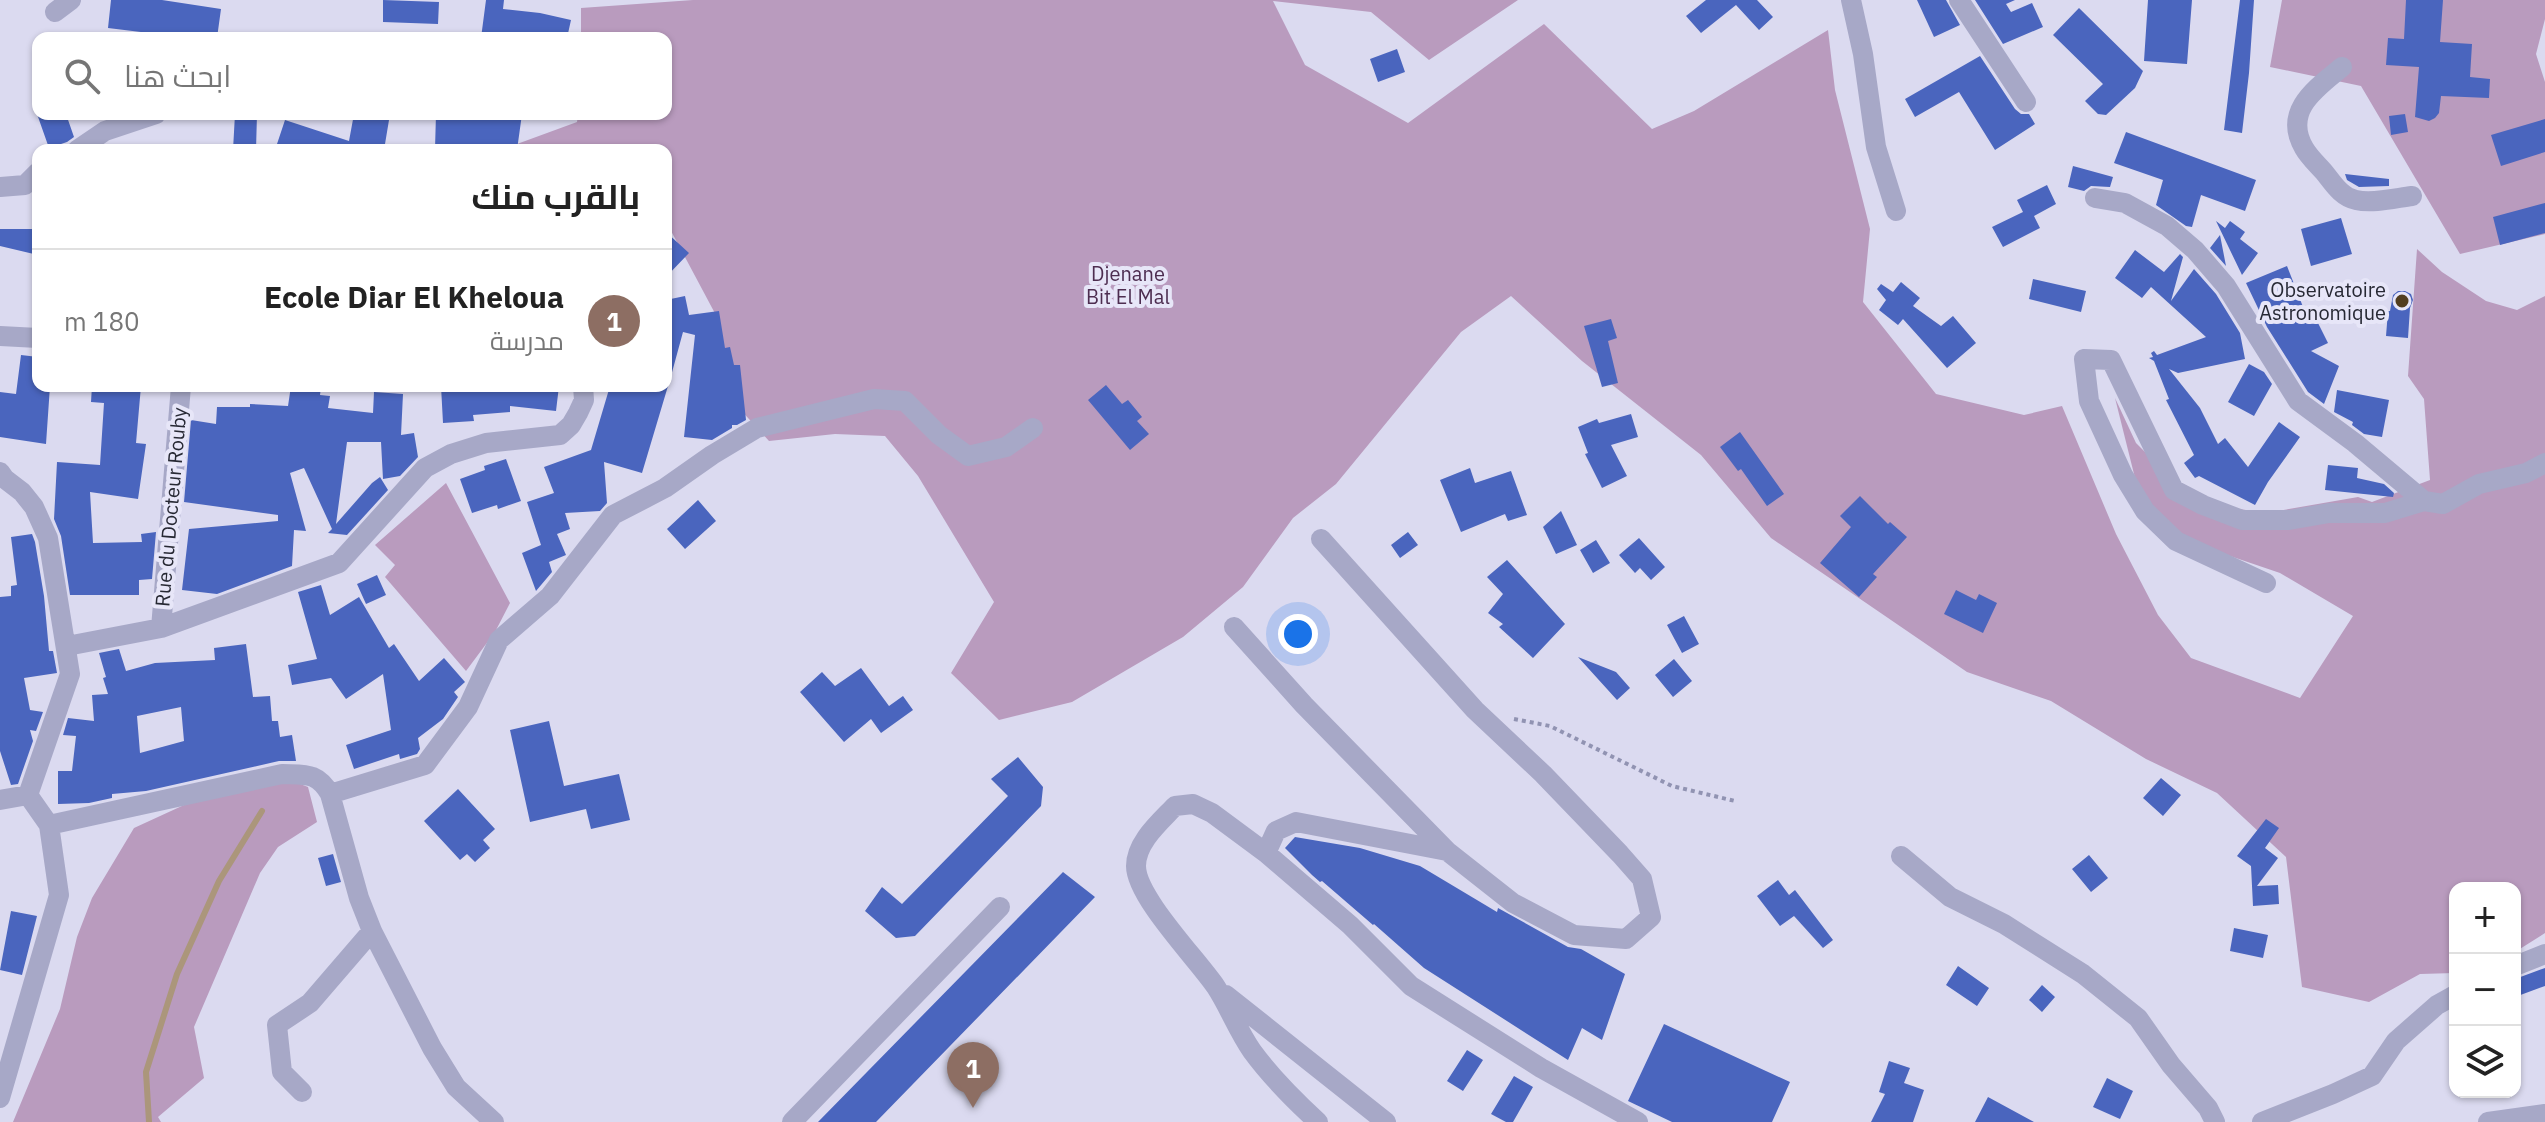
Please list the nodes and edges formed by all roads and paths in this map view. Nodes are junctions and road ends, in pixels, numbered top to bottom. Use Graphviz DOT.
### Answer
graph roads {
  1 [pos="1851,0"];
  2 [pos="1959,0"];
  3 [pos="2342,67"];
  4 [pos="2026,102"];
  5 [pos="138,120"];
  6 [pos="86,144"];
  7 [pos="32,178"];
  8 [pos="0,187"];
  9 [pos="2412,196"];
  10 [pos="2095,198"];
  11 [pos="1896,211"];
  12 [pos="0,336"];
  13 [pos="32,338"];
  14 [pos="181,392"];
  15 [pos="583,392"];
  16 [pos="1033,428"];
  17 [pos="2545,463"];
  18 [pos="0,472"];
  19 [pos="2424,501"];
  20 [pos="1321,539"];
  21 [pos="2266,583"];
  22 [pos="1234,627"];
  23 [pos="161,628"];
  24 [pos="67,646"];
  25 [pos="1475,710"];
  26 [pos="330,794"];
  27 [pos="28,795"];
  28 [pos="0,800"];
  29 [pos="1735,801"];
  30 [pos="49,825"];
  31 [pos="1447,851"];
  32 [pos="1266,853"];
  33 [pos="1901,856"];
  34 [pos="1000,907"];
  35 [pos="372,931"];
  36 [pos="2545,954"];
  37 [pos="2521,964"];
  38 [pos="1216,988"];
  39 [pos="2449,998"];
  40 [pos="302,1092"];
  41 [pos="0,1098"];
  42 [pos="2545,1114"];
  43 [pos="494,1122"];
  44 [pos="792,1122"];
  45 [pos="1318,1122"];
  46 [pos="1386,1122"];
  47 [pos="1638,1122"];
  48 [pos="2215,1122"];
  49 [pos="2262,1122"];
  50 [pos="2488,1122"];
  1 -- 11 [label="street"];
  2 -- 4 [label="street"];
  3 -- 9 [label="street"];
  5 -- 6 [label="street"];
  7 -- 8 [label="street"];
  10 -- 19 [label="street"];
  12 -- 13 [label="street"];
  14 -- 23 [label="street, Rue du Docteur Rouby"];
  15 -- 23 [label="street"];
  16 -- 26 [label="street"];
  17 -- 19 [label="street"];
  18 -- 24 [label="street"];
  19 -- 21 [label="street"];
  20 -- 25 [label="street"];
  22 -- 31 [label="street"];
  23 -- 24 [label="street"];
  24 -- 27 [label="street"];
  25 -- 29 [label="path"];
  25 -- 31 [label="street"];
  26 -- 30 [label="street"];
  26 -- 35 [label="street"];
  27 -- 28 [label="street"];
  27 -- 30 [label="street"];
  30 -- 41 [label="street"];
  31 -- 32 [label="street"];
  32 -- 38 [label="street"];
  32 -- 47 [label="street"];
  33 -- 48 [label="street"];
  34 -- 44 [label="street"];
  35 -- 40 [label="street"];
  35 -- 43 [label="street"];
  36 -- 37 [label="street"];
  38 -- 45 [label="street"];
  38 -- 46 [label="street"];
  39 -- 49 [label="street"];
  42 -- 50 [label="street"];
}
